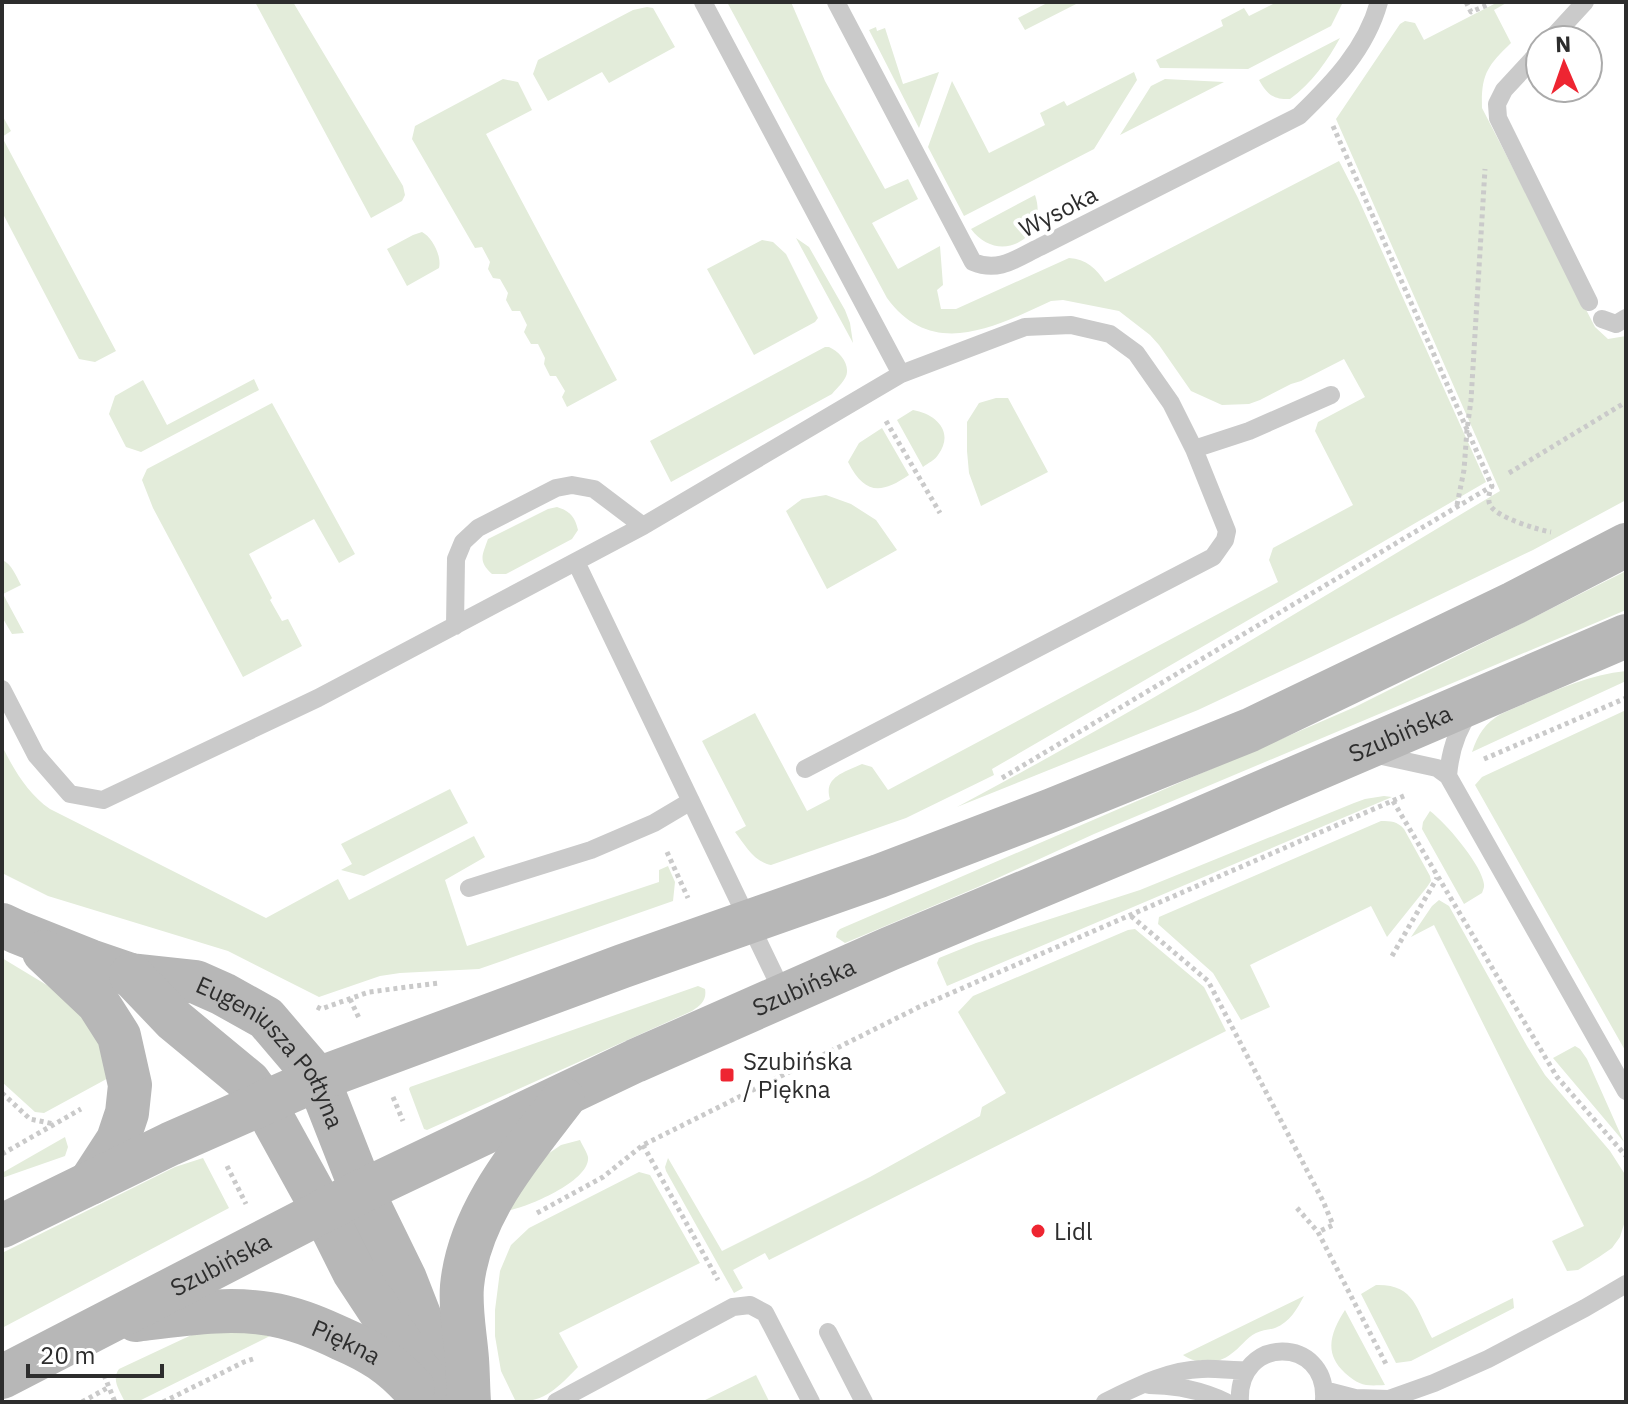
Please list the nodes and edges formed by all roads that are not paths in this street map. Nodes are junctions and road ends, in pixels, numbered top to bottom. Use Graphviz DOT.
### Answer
graph roads {
  1 [pos="703,2"];
  2 [pos="836,2"];
  3 [pos="1379,2"];
  4 [pos="1585,2"];
  5 [pos="1565,24"];
  6 [pos="1524,68"];
  7 [pos="1589,302"];
  8 [pos="1626,318"];
  9 [pos="1602,319"];
  10 [pos="901,374"];
  11 [pos="1331,395"];
  12 [pos="1194,449"];
  13 [pos="643,526"];
  14 [pos="1626,545"];
  15 [pos="576,562"];
  16 [pos="455,626"];
  17 [pos="1626,636"];
  18 [pos="2,689"];
  19 [pos="1481,697"];
  20 [pos="1356,751"];
  21 [pos="805,769"];
  22 [pos="1448,776"];
  23 [pos="691,801"];
  24 [pos="469,888"];
  25 [pos="749,921"];
  26 [pos="15,931"];
  27 [pos="131,975"];
  28 [pos="784,995"];
  29 [pos="318,1079"];
  30 [pos="570,1091"];
  31 [pos="1626,1091"];
  32 [pos="264,1103"];
  33 [pos="90,1183"];
  34 [pos="362,1191"];
  35 [pos="324,1212"];
  36 [pos="2,1226"];
  37 [pos="1626,1284"];
  38 [pos="105,1323"];
  39 [pos="828,1332"];
  40 [pos="1247,1370"];
  41 [pos="2,1377"];
  42 [pos="1139,1386"];
  43 [pos="1324,1396"];
  44 [pos="427,1402"];
  45 [pos="439,1402"];
  46 [pos="453,1402"];
  47 [pos="469,1402"];
  48 [pos="556,1402"];
  49 [pos="811,1402"];
  50 [pos="864,1402"];
  51 [pos="1105,1402"];
  52 [pos="1226,1402"];
  53 [pos="1240,1402"];
  1 -- 10 [label="lane"];
  2 -- 3 [label="lane, Wysoka"];
  4 -- 5 [label="lane"];
  6 -- 7 [label="lane"];
  8 -- 9 [label="lane"];
  10 -- 12 [label="lane"];
  10 -- 13 [label="lane"];
  11 -- 12 [label="lane"];
  12 -- 21 [label="lane"];
  13 -- 15 [label="lane"];
  13 -- 16 [label="lane"];
  14 -- 25 [label="main road"];
  15 -- 16 [label="lane"];
  15 -- 23 [label="lane"];
  16 -- 18 [label="lane"];
  17 -- 19 [label="main road, Szubińska"];
  19 -- 20 [label="main road, Szubińska"];
  19 -- 22 [label="lane"];
  20 -- 22 [label="lane"];
  20 -- 28 [label="main road, Szubińska"];
  22 -- 31 [label="lane"];
  23 -- 24 [label="lane"];
  23 -- 25 [label="lane"];
  25 -- 28 [label="lane"];
  25 -- 29 [label="main road"];
  26 -- 27 [label="main road, Eugeniusza Połtyna"];
  26 -- 33 [label="main road, Eugeniusza Połtyna"];
  27 -- 29 [label="main road, Eugeniusza Połtyna"];
  27 -- 32 [label="main road, Eugeniusza Połtyna"];
  28 -- 30 [label="main road, Szubińska"];
  29 -- 32 [label="main road"];
  29 -- 34 [label="main road, Eugeniusza Połtyna"];
  30 -- 34 [label="main road, Szubińska"];
  30 -- 47 [label="main road"];
  32 -- 33 [label="main road"];
  32 -- 35 [label="main road, Piękna"];
  33 -- 36 [label="main road"];
  34 -- 35 [label="main road, Szubińska"];
  34 -- 46 [label="main road"];
  35 -- 38 [label="main road, Szubińska"];
  35 -- 45 [label="main road, Piękna"];
  37 -- 43 [label="lane"];
  38 -- 41 [label="main road, Szubińska"];
  38 -- 44 [label="main road, Piękna"];
  39 -- 50 [label="lane"];
  40 -- 42 [label="lane"];
  40 -- 43 [label="lane"];
  40 -- 53 [label="lane"];
  42 -- 51 [label="lane"];
  42 -- 52 [label="lane"];
  48 -- 49 [label="lane"];
}
